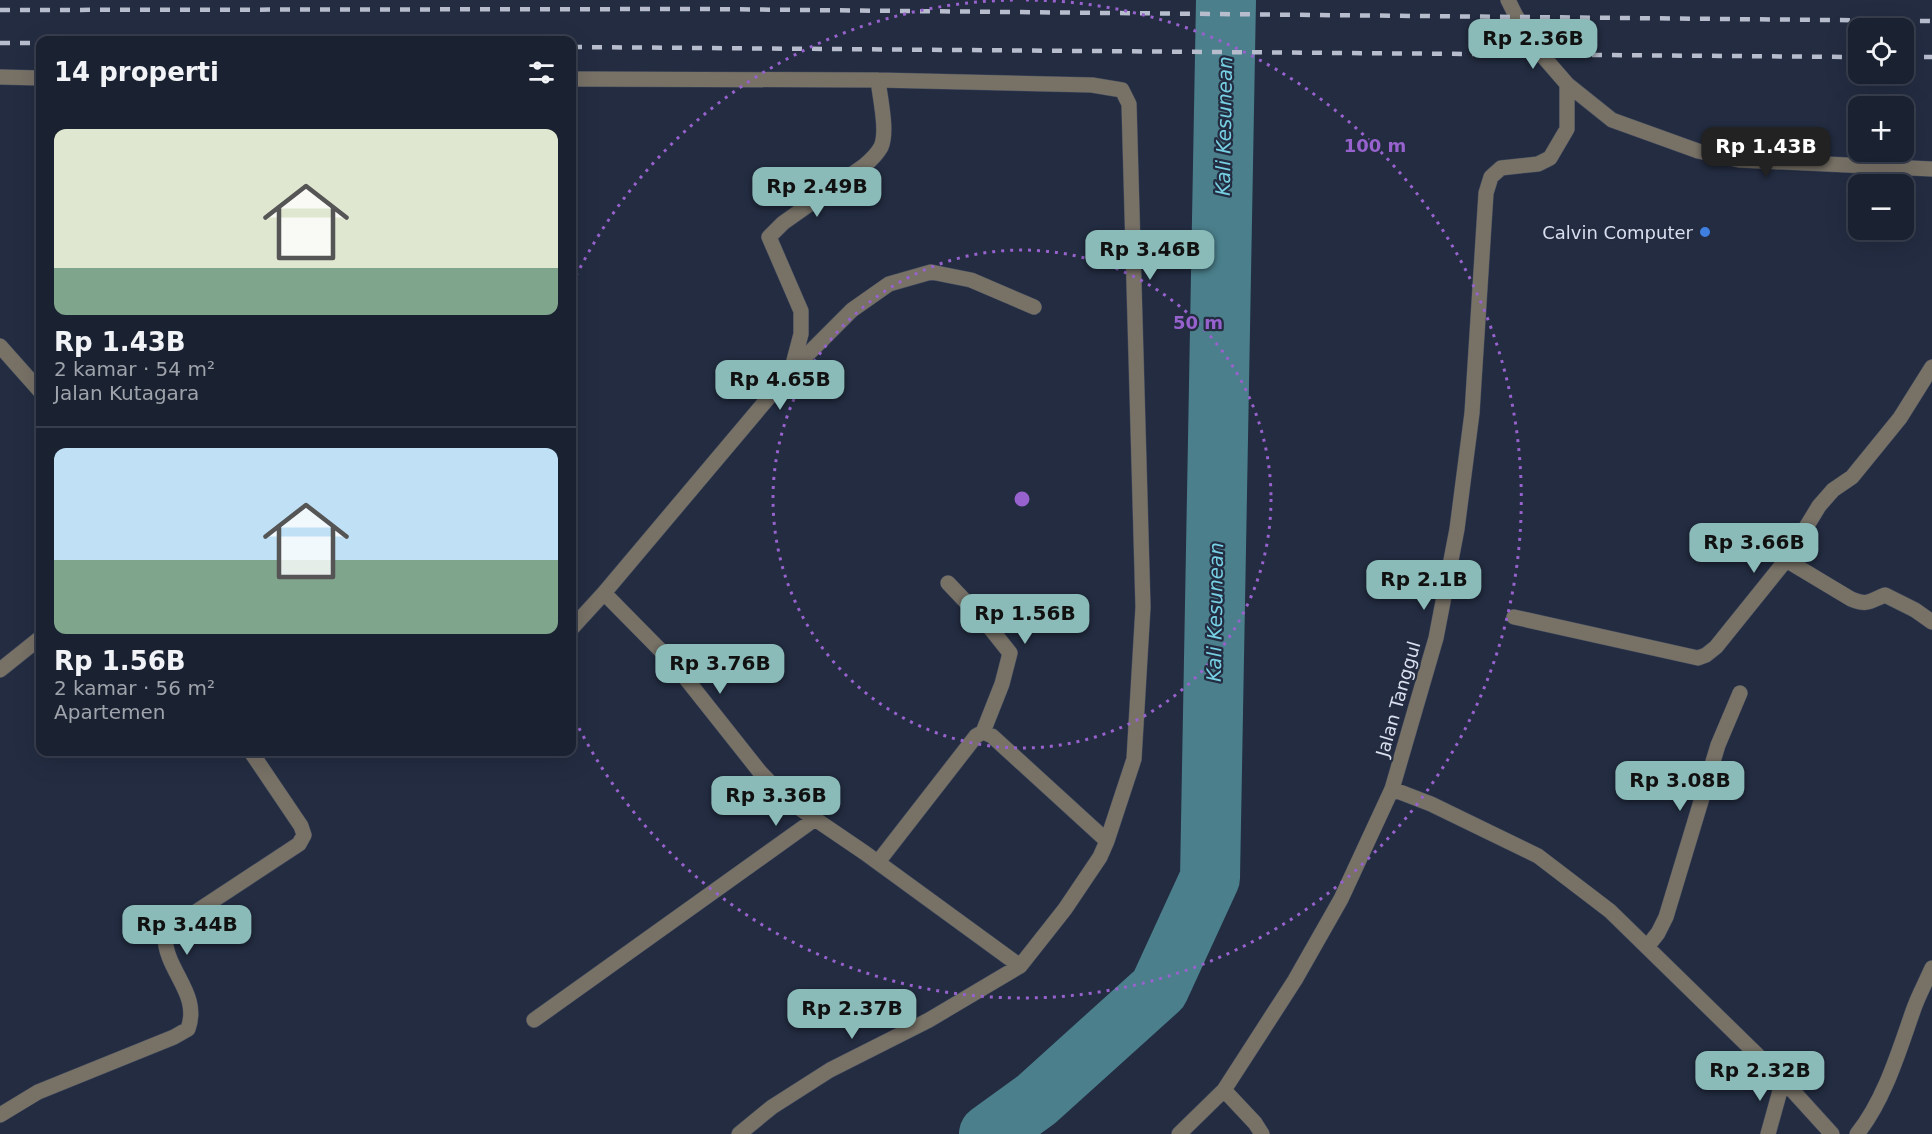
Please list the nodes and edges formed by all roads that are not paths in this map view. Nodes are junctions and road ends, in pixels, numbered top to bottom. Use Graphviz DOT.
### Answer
graph roads {
  1 [pos="1510,4"];
  2 [pos="0,77"];
  3 [pos="36,78"];
  4 [pos="576,80"];
  5 [pos="878,80"];
  6 [pos="1567,84"];
  7 [pos="1932,169"];
  8 [pos="1034,308"];
  9 [pos="0,346"];
  10 [pos="1932,367"];
  11 [pos="791,370"];
  12 [pos="36,386"];
  13 [pos="1786,560"];
  14 [pos="948,583"];
  15 [pos="604,593"];
  16 [pos="1514,617"];
  17 [pos="1932,622"];
  18 [pos="576,624"];
  19 [pos="36,641"];
  20 [pos="0,670"];
  21 [pos="1740,693"];
  22 [pos="983,732"];
  23 [pos="254,756"];
  24 [pos="1392,789"];
  25 [pos="815,819"];
  26 [pos="1107,842"];
  27 [pos="878,862"];
  28 [pos="1647,947"];
  29 [pos="1020,966"];
  30 [pos="1932,968"];
  31 [pos="534,1020"];
  32 [pos="1783,1080"];
  33 [pos="1224,1090"];
  34 [pos="0,1115"];
  35 [pos="739,1134"];
  36 [pos="1179,1134"];
  37 [pos="1262,1134"];
  38 [pos="1768,1134"];
  39 [pos="1832,1134"];
  40 [pos="1857,1134"];
  1 -- 6 [label="street"];
  2 -- 3 [label="street"];
  4 -- 5 [label="street"];
  5 -- 11 [label="street"];
  5 -- 26 [label="street"];
  6 -- 7 [label="street"];
  6 -- 24 [label="street, Jalan Tanggul"];
  8 -- 11 [label="street"];
  9 -- 12 [label="street"];
  10 -- 13 [label="street"];
  11 -- 15 [label="street"];
  13 -- 16 [label="street"];
  13 -- 17 [label="street"];
  14 -- 22 [label="street"];
  15 -- 18 [label="street"];
  15 -- 25 [label="street"];
  19 -- 20 [label="street"];
  21 -- 28 [label="street"];
  22 -- 26 [label="street"];
  22 -- 27 [label="street"];
  23 -- 34 [label="street"];
  24 -- 28 [label="street"];
  24 -- 33 [label="street, Jalan Tanggul"];
  25 -- 27 [label="street"];
  25 -- 31 [label="street"];
  26 -- 29 [label="street"];
  27 -- 29 [label="street"];
  28 -- 32 [label="street"];
  29 -- 35 [label="street"];
  30 -- 40 [label="street"];
  32 -- 38 [label="street"];
  32 -- 39 [label="street"];
  33 -- 36 [label="street, Jalan Tanggul"];
  33 -- 37 [label="street"];
}
